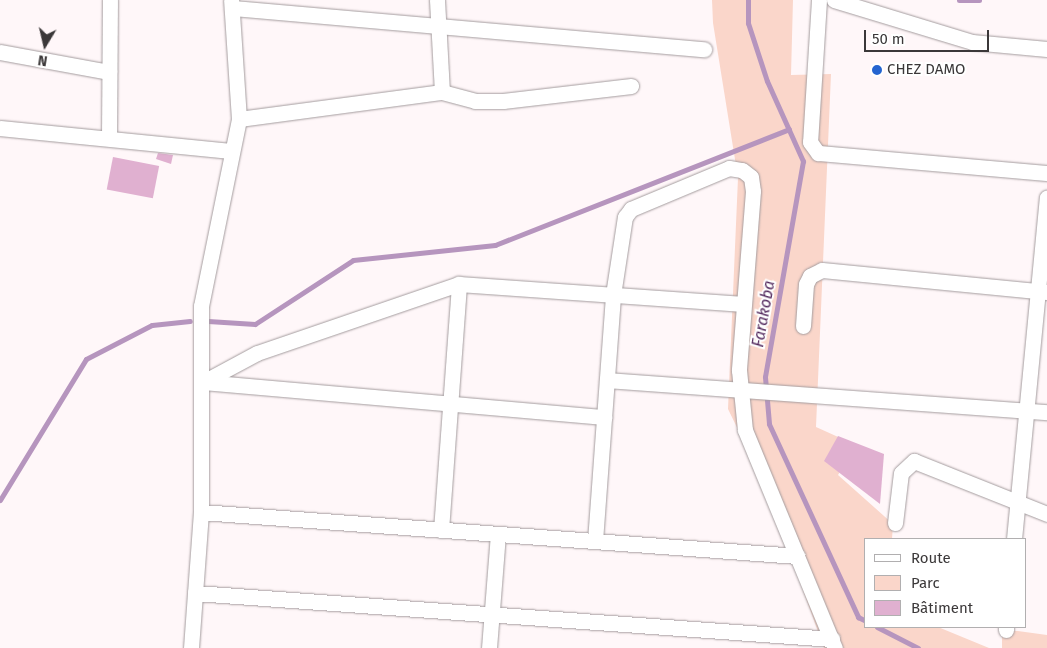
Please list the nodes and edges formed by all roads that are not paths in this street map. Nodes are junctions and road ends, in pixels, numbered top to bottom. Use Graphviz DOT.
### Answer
graph roads {
  1 [pos="110,0"];
  2 [pos="438,0"];
  3 [pos="819,0"];
  4 [pos="834,0"];
  5 [pos="232,4"];
  6 [pos="439,25"];
  7 [pos="704,49"];
  8 [pos="1047,49"];
  9 [pos="0,52"];
  10 [pos="109,72"];
  11 [pos="631,86"];
  12 [pos="442,92"];
  13 [pos="239,118"];
  14 [pos="0,128"];
  15 [pos="109,138"];
  16 [pos="230,151"];
  17 [pos="1047,173"];
  18 [pos="1047,198"];
  19 [pos="459,284"];
  20 [pos="1043,291"];
  21 [pos="613,295"];
  22 [pos="742,304"];
  23 [pos="803,326"];
  24 [pos="607,380"];
  25 [pos="203,382"];
  26 [pos="746,391"];
  27 [pos="451,403"];
  28 [pos="1027,410"];
  29 [pos="1047,412"];
  30 [pos="604,417"];
  31 [pos="1018,504"];
  32 [pos="200,512"];
  33 [pos="1047,514"];
  34 [pos="895,523"];
  35 [pos="441,530"];
  36 [pos="498,534"];
  37 [pos="1014,538"];
  38 [pos="595,541"];
  39 [pos="797,556"];
  40 [pos="195,593"];
  41 [pos="492,615"];
  42 [pos="834,644"];
  43 [pos="191,648"];
  44 [pos="489,648"];
  1 -- 10 [label="street"];
  2 -- 6 [label="street"];
  3 -- 17 [label="street"];
  4 -- 8 [label="street"];
  5 -- 6 [label="street"];
  5 -- 13 [label="street"];
  6 -- 7 [label="street"];
  6 -- 12 [label="street"];
  9 -- 10 [label="street"];
  10 -- 15 [label="street"];
  11 -- 12 [label="street"];
  12 -- 13 [label="street"];
  13 -- 16 [label="street"];
  14 -- 15 [label="street"];
  15 -- 16 [label="street"];
  16 -- 25 [label="street"];
  18 -- 20 [label="street"];
  19 -- 21 [label="street"];
  19 -- 25 [label="street"];
  19 -- 27 [label="street"];
  20 -- 23 [label="street"];
  20 -- 28 [label="street"];
  21 -- 22 [label="street"];
  21 -- 22 [label="street"];
  21 -- 24 [label="street"];
  22 -- 26 [label="street"];
  24 -- 26 [label="street"];
  24 -- 30 [label="street"];
  25 -- 27 [label="street"];
  25 -- 32 [label="street"];
  26 -- 28 [label="street"];
  26 -- 39 [label="street"];
  27 -- 30 [label="street"];
  27 -- 35 [label="street"];
  28 -- 29 [label="street"];
  28 -- 31 [label="street"];
  30 -- 38 [label="street"];
  31 -- 33 [label="street"];
  31 -- 34 [label="street"];
  31 -- 37 [label="street"];
  32 -- 35 [label="street"];
  32 -- 40 [label="street"];
  35 -- 36 [label="street"];
  36 -- 38 [label="street"];
  36 -- 41 [label="street"];
  38 -- 39 [label="street"];
  39 -- 42 [label="street"];
  40 -- 41 [label="street"];
  40 -- 43 [label="street"];
  41 -- 42 [label="street"];
  41 -- 44 [label="street"];
}
